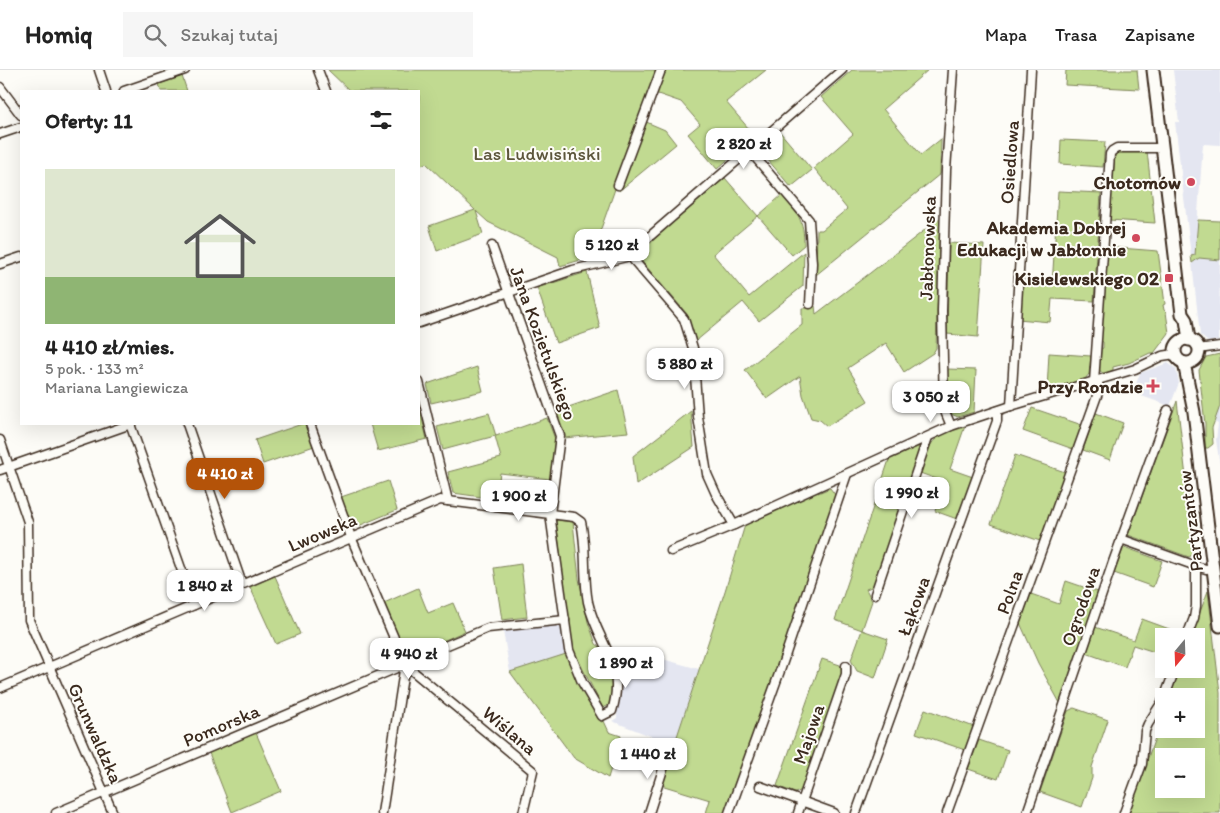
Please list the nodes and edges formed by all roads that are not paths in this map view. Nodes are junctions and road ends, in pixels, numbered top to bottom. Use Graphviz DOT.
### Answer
graph roads {
  1 [pos="99,70"];
  2 [pos="185,70"];
  3 [pos="318,70"];
  4 [pos="661,70"];
  5 [pos="842,70"];
  6 [pos="953,70"];
  7 [pos="1031,70"];
  8 [pos="1153,70"];
  9 [pos="0,87"];
  10 [pos="106,90"];
  11 [pos="127,90"];
  12 [pos="326,90"];
  13 [pos="20,114"];
  14 [pos="20,127"];
  15 [pos="0,134"];
  16 [pos="1162,148"];
  17 [pos="749,150"];
  18 [pos="618,185"];
  19 [pos="492,246"];
  20 [pos="630,256"];
  21 [pos="20,257"];
  22 [pos="0,264"];
  23 [pos="508,292"];
  24 [pos="810,304"];
  25 [pos="420,323"];
  26 [pos="1185,340"];
  27 [pos="1220,346"];
  28 [pos="1198,349"];
  29 [pos="1175,354"];
  30 [pos="1188,362"];
  31 [pos="1096,382"];
  32 [pos="420,386"];
  33 [pos="1011,406"];
  34 [pos="1168,410"];
  35 [pos="997,411"];
  36 [pos="127,425"];
  37 [pos="130,425"];
  38 [pos="187,425"];
  39 [pos="310,425"];
  40 [pos="952,426"];
  41 [pos="928,437"];
  42 [pos="0,440"];
  43 [pos="9,466"];
  44 [pos="0,470"];
  45 [pos="847,474"];
  46 [pos="448,501"];
  47 [pos="550,514"];
  48 [pos="582,523"];
  49 [pos="734,525"];
  50 [pos="351,537"];
  51 [pos="1121,539"];
  52 [pos="671,551"];
  53 [pos="1196,566"];
  54 [pos="1213,568"];
  55 [pos="242,584"];
  56 [pos="874,594"];
  57 [pos="194,605"];
  58 [pos="565,620"];
  59 [pos="1220,626"];
  60 [pos="1190,628"];
  61 [pos="405,665"];
  62 [pos="846,666"];
  63 [pos="49,667"];
  64 [pos="0,688"];
  65 [pos="1155,713"];
  66 [pos="664,748"];
  67 [pos="760,786"];
  68 [pos="104,792"];
  69 [pos="802,801"];
  70 [pos="56,813"];
  71 [pos="113,813"];
  72 [pos="382,813"];
  73 [pos="523,813"];
  74 [pos="649,813"];
  75 [pos="729,813"];
  76 [pos="798,813"];
  77 [pos="834,813"];
  78 [pos="856,813"];
  79 [pos="948,813"];
  80 [pos="1027,813"];
  81 [pos="1124,813"];
  1 -- 10 [label="street"];
  2 -- 11 [label="street"];
  3 -- 12 [label="street"];
  4 -- 18 [label="street"];
  5 -- 17 [label="street"];
  6 -- 40 [label="street, Jabłonowska"];
  7 -- 33 [label="street, Osiedlowa"];
  8 -- 16 [label="street"];
  9 -- 13 [label="street"];
  14 -- 15 [label="street"];
  16 -- 26 [label="street"];
  16 -- 31 [label="street, Polna"];
  17 -- 20 [label="street"];
  17 -- 24 [label="street"];
  19 -- 23 [label="street, Jana Kozietulskiego"];
  20 -- 23 [label="street"];
  20 -- 49 [label="street"];
  21 -- 22 [label="street"];
  23 -- 25 [label="street"];
  23 -- 47 [label="street, Jana Kozietulskiego"];
  26 -- 28 [label="street"];
  26 -- 29 [label="street"];
  27 -- 28 [label="street"];
  28 -- 30 [label="street"];
  29 -- 30 [label="street"];
  29 -- 31 [label="street"];
  30 -- 54 [label="street, Partyzantów"];
  31 -- 33 [label="street"];
  31 -- 79 [label="street, Polna"];
  32 -- 46 [label="street"];
  33 -- 35 [label="street"];
  34 -- 51 [label="street, Ogrodowa"];
  35 -- 40 [label="street"];
  35 -- 78 [label="street, Łąkowa"];
  36 -- 43 [label="street"];
  37 -- 57 [label="street"];
  38 -- 55 [label="street"];
  39 -- 50 [label="street"];
  40 -- 41 [label="street"];
  41 -- 45 [label="street"];
  41 -- 56 [label="street"];
  42 -- 43 [label="street, Grunwaldzka"];
  43 -- 44 [label="street"];
  43 -- 63 [label="street, Grunwaldzka"];
  45 -- 49 [label="street"];
  45 -- 75 [label="street"];
  46 -- 47 [label="street, Lwowska"];
  46 -- 50 [label="street, Lwowska"];
  47 -- 48 [label="street, Lwowska"];
  47 -- 58 [label="street, Jana Kozietulskiego"];
  48 -- 58 [label="street, Jana Kozietulskiego"];
  49 -- 52 [label="street"];
  50 -- 55 [label="street, Lwowska"];
  50 -- 61 [label="street"];
  51 -- 53 [label="street"];
  51 -- 80 [label="street, Ogrodowa"];
  53 -- 54 [label="street"];
  53 -- 60 [label="street"];
  54 -- 59 [label="street, Partyzantów"];
  55 -- 57 [label="street, Lwowska"];
  57 -- 63 [label="street, Lwowska"];
  58 -- 61 [label="street, Pomorska"];
  61 -- 68 [label="street, Pomorska"];
  61 -- 72 [label="street"];
  61 -- 73 [label="street, Wiślana"];
  62 -- 69 [label="street, Majowa"];
  63 -- 64 [label="street, Lwowska"];
  63 -- 68 [label="street, Grunwaldzka"];
  65 -- 81 [label="street"];
  66 -- 74 [label="street"];
  67 -- 69 [label="street"];
  68 -- 70 [label="street, Pomorska"];
  68 -- 71 [label="street, Grunwaldzka"];
  69 -- 76 [label="street, Majowa"];
  69 -- 77 [label="street"];
}
